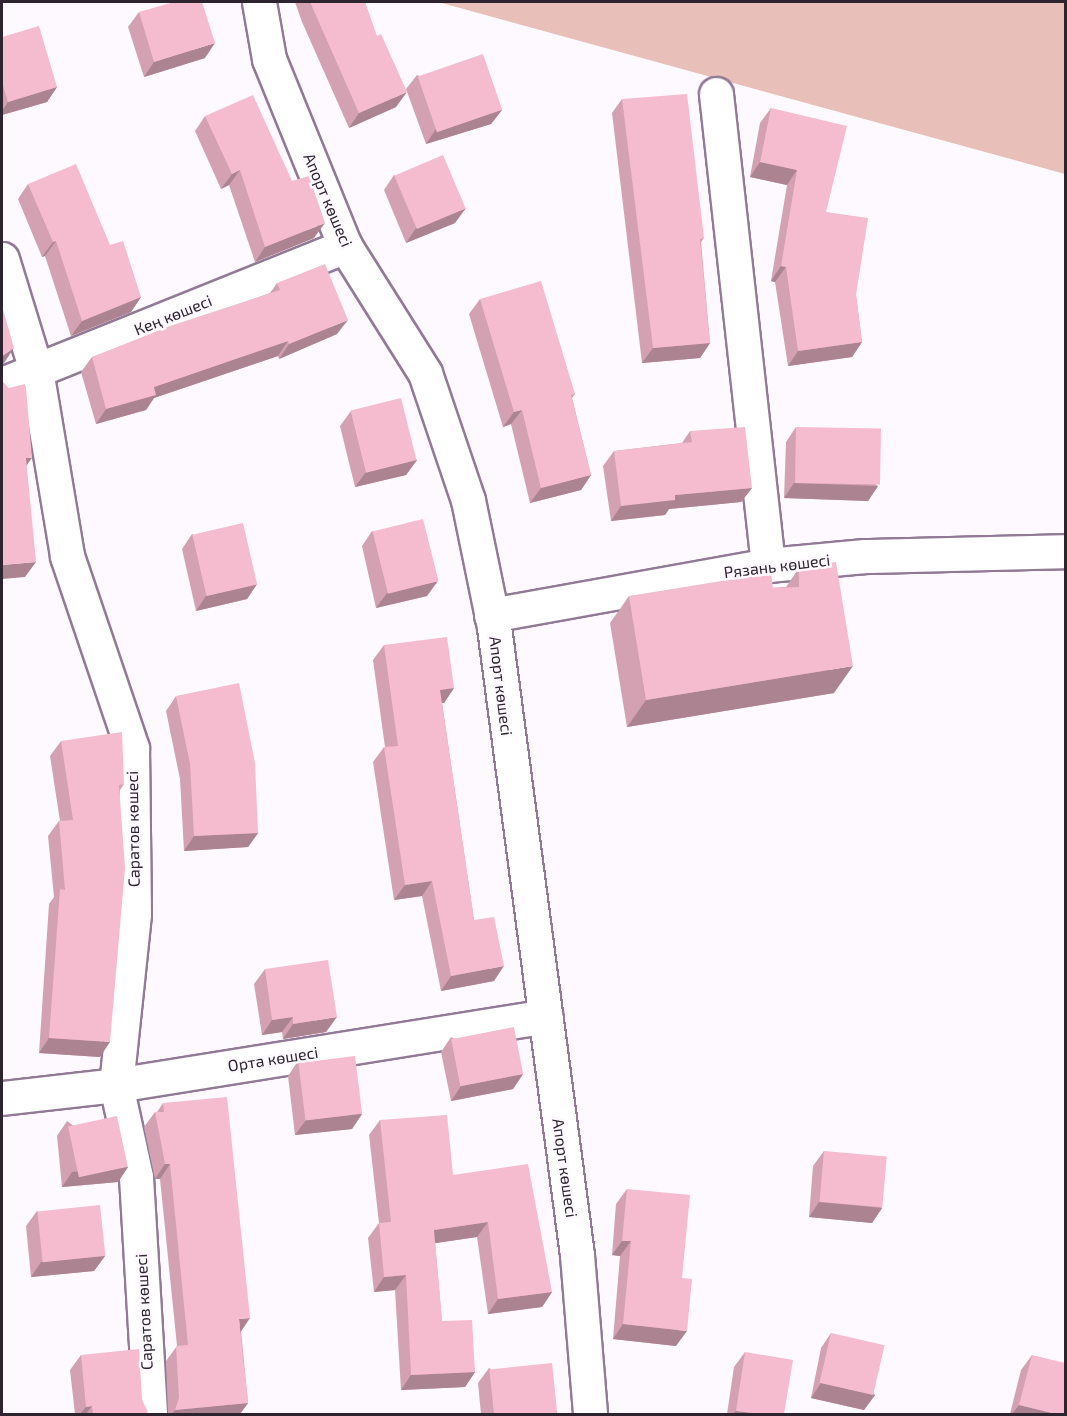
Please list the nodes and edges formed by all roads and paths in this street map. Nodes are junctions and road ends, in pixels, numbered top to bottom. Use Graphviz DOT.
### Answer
graph roads {
  1 [pos="259,2"];
  2 [pos="717,94"];
  3 [pos="345,246"];
  4 [pos="2,259"];
  5 [pos="36,370"];
  6 [pos="2,384"];
  7 [pos="1065,551"];
  8 [pos="768,565"];
  9 [pos="491,615"];
  10 [pos="544,1016"];
  11 [pos="116,1085"];
  12 [pos="2,1098"];
  13 [pos="150,1414"];
  14 [pos="590,1414"];
  1 -- 3 [label="street, Апорт көшесі"];
  2 -- 8 [label="street"];
  3 -- 5 [label="street, Кең көшесі"];
  3 -- 9 [label="street, Апорт көшесі"];
  4 -- 5 [label="street, Саратов көшесі"];
  5 -- 6 [label="street, Кең көшесі"];
  5 -- 11 [label="street, Саратов көшесі"];
  7 -- 8 [label="street, Рязань көшесі"];
  8 -- 9 [label="street, Рязань көшесі"];
  9 -- 10 [label="street, Апорт көшесі"];
  10 -- 11 [label="street, Орта көшесі"];
  10 -- 14 [label="street, Апорт көшесі"];
  11 -- 12 [label="street, Орта көшесі"];
  11 -- 13 [label="street, Саратов көшесі"];
}
